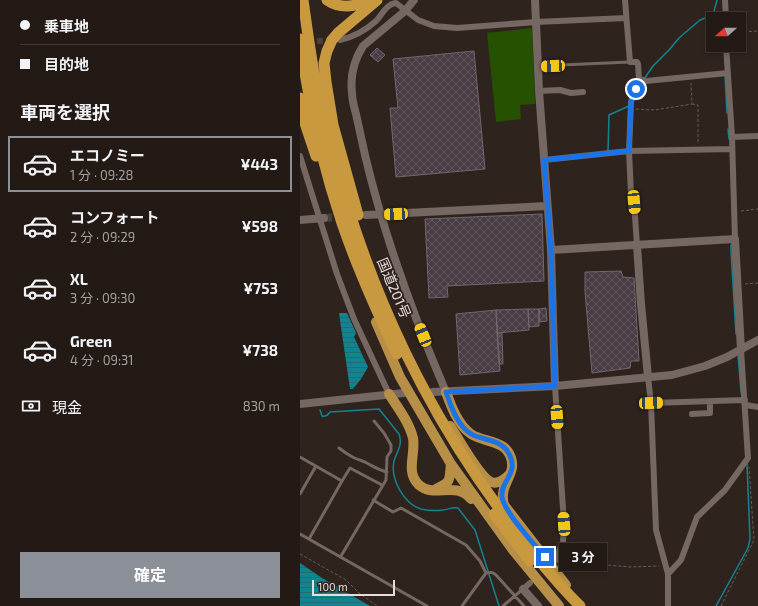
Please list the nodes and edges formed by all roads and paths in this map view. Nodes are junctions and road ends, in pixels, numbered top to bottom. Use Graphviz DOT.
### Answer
graph roads {
  1 [pos="303,0"];
  2 [pos="307,0"];
  3 [pos="327,0"];
  4 [pos="368,0"];
  5 [pos="377,0"];
  6 [pos="414,0"];
  7 [pos="535,0"];
  8 [pos="625,0"];
  9 [pos="725,0"];
  10 [pos="405,11"];
  11 [pos="726,12"];
  12 [pos="626,18"];
  13 [pos="536,22"];
  14 [pos="758,31"];
  15 [pos="746,32"];
  16 [pos="300,39"];
  17 [pos="340,40"];
  18 [pos="726,52"];
  19 [pos="630,62"];
  20 [pos="537,66"];
  21 [pos="728,73"];
  22 [pos="300,75"];
  23 [pos="690,76"];
  24 [pos="639,79"];
  25 [pos="539,91"];
  26 [pos="583,92"];
  27 [pos="300,98"];
  28 [pos="692,104"];
  29 [pos="632,108"];
  30 [pos="758,136"];
  31 [pos="732,137"];
  32 [pos="698,149"];
  33 [pos="732,149"];
  34 [pos="629,151"];
  35 [pos="300,156"];
  36 [pos="544,160"];
  37 [pos="327,191"];
  38 [pos="547,206"];
  39 [pos="758,209"];
  40 [pos="734,211"];
  41 [pos="366,215"];
  42 [pos="380,215"];
  43 [pos="322,218"];
  44 [pos="300,220"];
  45 [pos="735,239"];
  46 [pos="637,245"];
  47 [pos="551,250"];
  48 [pos="369,266"];
  49 [pos="758,283"];
  50 [pos="738,285"];
  51 [pos="758,340"];
  52 [pos="742,350"];
  53 [pos="648,377"];
  54 [pos="555,386"];
  55 [pos="446,392"];
  56 [pos="404,393"];
  57 [pos="389,394"];
  58 [pos="432,396"];
  59 [pos="710,401"];
  60 [pos="745,402"];
  61 [pos="651,403"];
  62 [pos="300,404"];
  63 [pos="758,407"];
  64 [pos="692,414"];
  65 [pos="374,421"];
  66 [pos="339,448"];
  67 [pos="300,457"];
  68 [pos="748,458"];
  69 [pos="451,464"];
  70 [pos="316,466"];
  71 [pos="387,472"];
  72 [pos="511,472"];
  73 [pos="342,481"];
  74 [pos="382,485"];
  75 [pos="432,491"];
  76 [pos="300,494"];
  77 [pos="373,500"];
  78 [pos="300,534"];
  79 [pos="309,539"];
  80 [pos="513,550"];
  81 [pos="300,554"];
  82 [pos="341,556"];
  83 [pos="556,559"];
  84 [pos="666,566"];
  85 [pos="486,573"];
  86 [pos="668,574"];
  87 [pos="530,583"];
  88 [pos="523,589"];
  89 [pos="571,592"];
  90 [pos="377,606"];
  91 [pos="427,606"];
  92 [pos="462,606"];
  93 [pos="502,606"];
  94 [pos="524,606"];
  95 [pos="538,606"];
  96 [pos="560,606"];
  97 [pos="570,606"];
  98 [pos="580,606"];
  99 [pos="585,606"];
  100 [pos="668,606"];
  101 [pos="721,606"];
  1 -- 98 [label="highway"];
  2 -- 48 [label="highway, 国道201号"];
  3 -- 4 [label="highway"];
  5 -- 48 [label="highway"];
  6 -- 10 [label="street"];
  7 -- 13 [label="street"];
  8 -- 12 [label="street"];
  9 -- 11 [label="street"];
  10 -- 13 [label="street"];
  10 -- 17 [label="street"];
  10 -- 42 [label="street"];
  12 -- 13 [label="street"];
  12 -- 19 [label="street"];
  13 -- 20 [label="street"];
  14 -- 15 [label="path"];
  16 -- 97 [label="highway"];
  18 -- 21 [label="street"];
  19 -- 20 [label="lane"];
  19 -- 24 [label="street"];
  20 -- 25 [label="street"];
  21 -- 23 [label="street"];
  21 -- 31 [label="street"];
  22 -- 37 [label="highway, 国道201号"];
  23 -- 24 [label="street"];
  23 -- 28 [label="path"];
  24 -- 29 [label="street"];
  25 -- 26 [label="street"];
  25 -- 36 [label="street"];
  27 -- 37 [label="highway"];
  28 -- 29 [label="path"];
  28 -- 32 [label="path"];
  29 -- 34 [label="street"];
  30 -- 31 [label="street"];
  31 -- 33 [label="street"];
  32 -- 33 [label="street"];
  32 -- 34 [label="street"];
  33 -- 40 [label="street"];
  34 -- 36 [label="street"];
  34 -- 46 [label="street"];
  35 -- 43 [label="street"];
  36 -- 38 [label="street"];
  37 -- 69 [label="highway, 国道201号"];
  38 -- 42 [label="street"];
  38 -- 47 [label="street"];
  39 -- 40 [label="path"];
  40 -- 45 [label="street"];
  41 -- 42 [label="street"];
  42 -- 55 [label="street"];
  43 -- 44 [label="street"];
  43 -- 57 [label="street"];
  45 -- 46 [label="street"];
  45 -- 50 [label="street"];
  46 -- 47 [label="street"];
  46 -- 53 [label="street"];
  47 -- 54 [label="street"];
  48 -- 58 [label="highway, 国道201号"];
  49 -- 50 [label="path"];
  50 -- 52 [label="street"];
  51 -- 52 [label="street"];
  52 -- 53 [label="street"];
  52 -- 60 [label="street"];
  53 -- 54 [label="street"];
  53 -- 61 [label="street"];
  54 -- 55 [label="street"];
  54 -- 83 [label="street"];
  55 -- 58 [label="street"];
  55 -- 72 [label="highway"];
  56 -- 57 [label="street"];
  57 -- 62 [label="street"];
  57 -- 75 [label="highway"];
  58 -- 72 [label="highway"];
  58 -- 89 [label="highway, 国道201号"];
  59 -- 60 [label="street"];
  59 -- 61 [label="street"];
  59 -- 64 [label="street"];
  60 -- 63 [label="street"];
  60 -- 68 [label="street"];
  61 -- 84 [label="street"];
  65 -- 71 [label="lane"];
  66 -- 71 [label="lane"];
  67 -- 70 [label="lane"];
  68 -- 86 [label="street"];
  68 -- 101 [label="path"];
  69 -- 75 [label="highway"];
  69 -- 80 [label="highway, 国道201号"];
  70 -- 73 [label="lane"];
  70 -- 76 [label="lane"];
  71 -- 74 [label="lane"];
  72 -- 89 [label="highway"];
  73 -- 74 [label="lane"];
  73 -- 79 [label="lane"];
  74 -- 77 [label="lane"];
  75 -- 80 [label="highway"];
  77 -- 82 [label="lane"];
  77 -- 85 [label="lane"];
  78 -- 79 [label="lane"];
  79 -- 82 [label="lane"];
  80 -- 96 [label="highway, 国道201号"];
  81 -- 90 [label="path"];
  82 -- 91 [label="lane"];
  83 -- 84 [label="path"];
  84 -- 86 [label="street"];
  85 -- 92 [label="lane"];
  85 -- 94 [label="lane"];
  86 -- 100 [label="street"];
  87 -- 88 [label="street"];
  88 -- 93 [label="lane"];
  88 -- 95 [label="street"];
  89 -- 99 [label="highway, 国道201号"];
}
